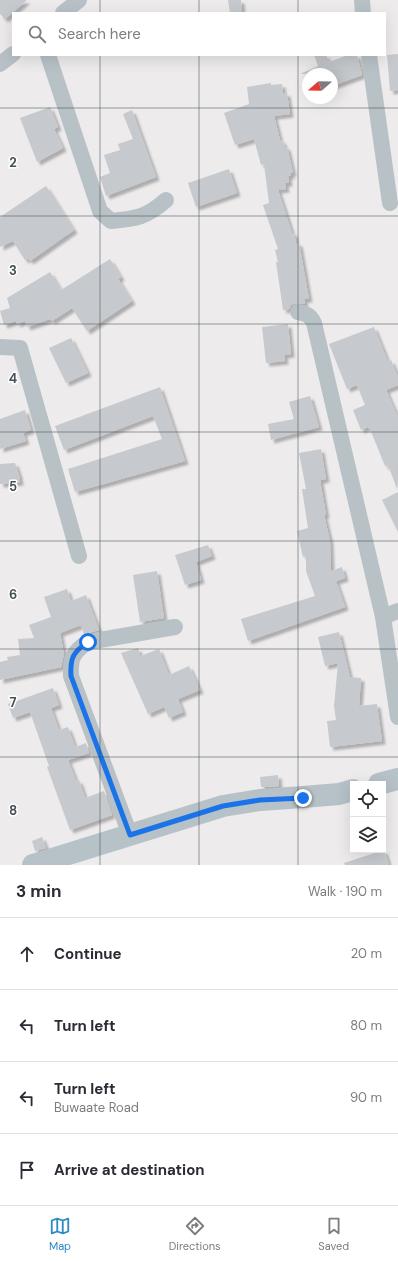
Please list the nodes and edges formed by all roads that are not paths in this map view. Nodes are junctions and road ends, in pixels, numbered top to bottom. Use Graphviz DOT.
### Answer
graph roads {
  1 [pos="79,0"];
  2 [pos="362,0"];
  3 [pos="64,12"];
  4 [pos="363,12"];
  5 [pos="12,55"];
  6 [pos="48,56"];
  7 [pos="369,56"];
  8 [pos="0,64"];
  9 [pos="166,200"];
  10 [pos="390,203"];
  11 [pos="298,312"];
  12 [pos="0,347"];
  13 [pos="80,556"];
  14 [pos="398,611"];
  15 [pos="383,617"];
  16 [pos="175,627"];
  17 [pos="398,717"];
  18 [pos="398,779"];
  19 [pos="386,782"];
  20 [pos="350,791"];
  21 [pos="130,835"];
  22 [pos="33,865"];
  1 -- 3 [label="street"];
  2 -- 4 [label="street"];
  5 -- 8 [label="street"];
  6 -- 9 [label="street"];
  7 -- 10 [label="street"];
  11 -- 15 [label="street"];
  12 -- 13 [label="street"];
  14 -- 15 [label="street"];
  15 -- 17 [label="street"];
  16 -- 21 [label="street"];
  18 -- 19 [label="street"];
  20 -- 21 [label="street"];
  21 -- 22 [label="street"];
}
